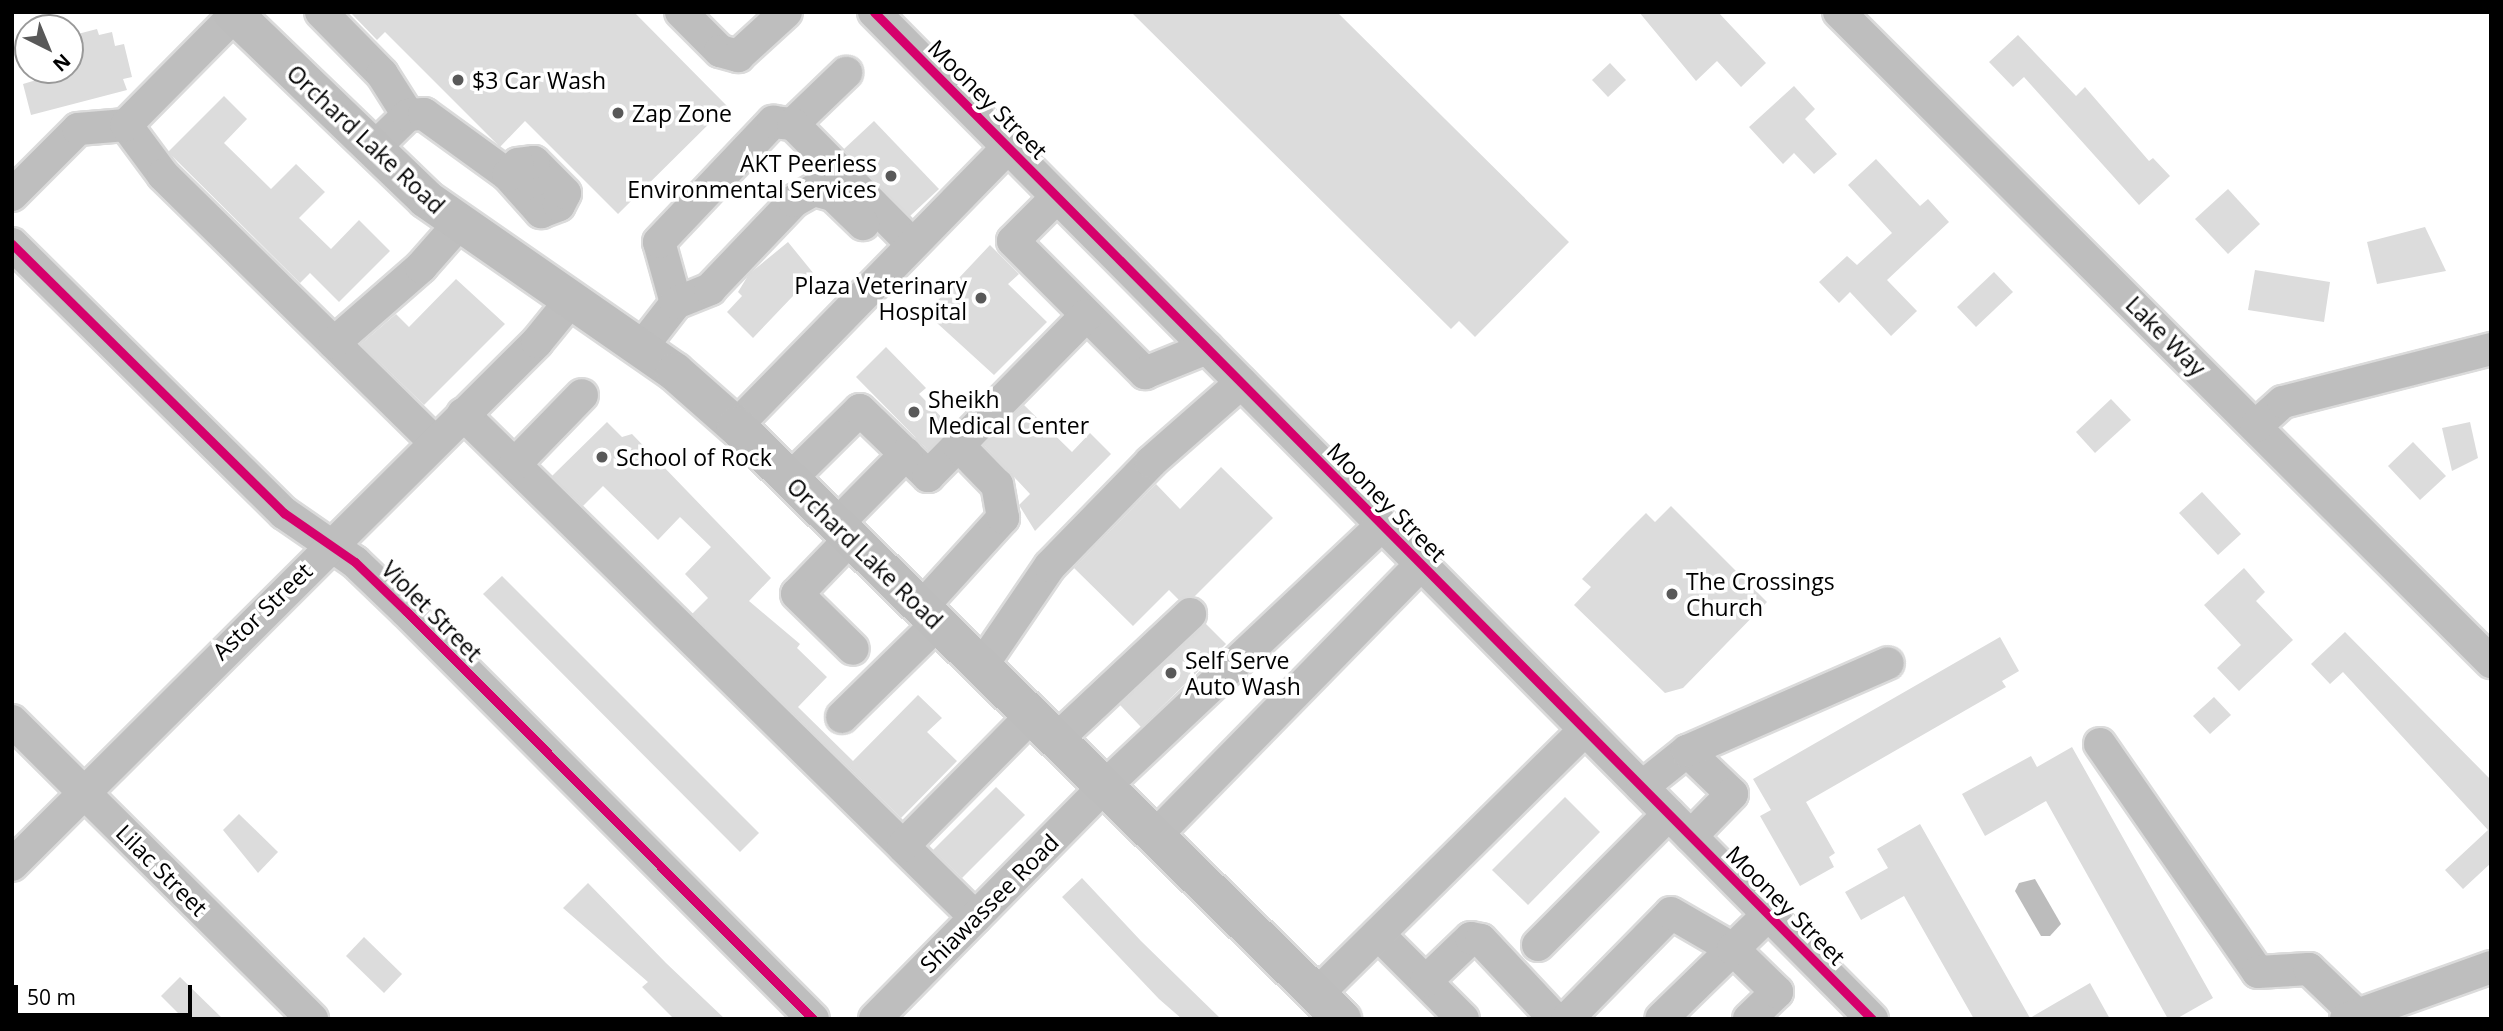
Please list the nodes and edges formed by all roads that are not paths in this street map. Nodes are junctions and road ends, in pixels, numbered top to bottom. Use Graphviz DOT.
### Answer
graph roads {
  1 [pos="321,12"];
  2 [pos="681,12"];
  3 [pos="874,12"];
  4 [pos="1839,12"];
  5 [pos="784,13"];
  6 [pos="245,17"];
  7 [pos="846,73"];
  8 [pos="408,115"];
  9 [pos="793,124"];
  10 [pos="127,125"];
  11 [pos="1008,147"];
  12 [pos="372,150"];
  13 [pos="508,175"];
  14 [pos="12,195"];
  15 [pos="1057,197"];
  16 [pos="458,225"];
  17 [pos="12,244"];
  18 [pos="904,250"];
  19 [pos="572,299"];
  20 [pos="685,301"];
  21 [pos="1087,315"];
  22 [pos="334,343"];
  23 [pos="641,348"];
  24 [pos="1207,348"];
  25 [pos="2491,349"];
  26 [pos="1241,383"];
  27 [pos="582,395"];
  28 [pos="463,414"];
  29 [pos="736,426"];
  30 [pos="2256,426"];
  31 [pos="435,442"];
  32 [pos="958,446"];
  33 [pos="906,454"];
  34 [pos="515,464"];
  35 [pos="790,480"];
  36 [pos="1382,525"];
  37 [pos="843,532"];
  38 [pos="329,546"];
  39 [pos="1421,564"];
  40 [pos="1191,614"];
  41 [pos="929,616"];
  42 [pos="853,649"];
  43 [pos="2491,662"];
  44 [pos="1888,663"];
  45 [pos="981,667"];
  46 [pos="842,717"];
  47 [pos="12,721"];
  48 [pos="1043,728"];
  49 [pos="1585,730"];
  50 [pos="2099,744"];
  51 [pos="1687,751"];
  52 [pos="1104,787"];
  53 [pos="1642,787"];
  54 [pos="85,793"];
  55 [pos="1669,814"];
  56 [pos="1155,836"];
  57 [pos="1691,836"];
  58 [pos="903,846"];
  59 [pos="12,865"];
  60 [pos="1769,915"];
  61 [pos="975,917"];
  62 [pos="1378,934"];
  63 [pos="1538,945"];
  64 [pos="1733,949"];
  65 [pos="2491,967"];
  66 [pos="1426,982"];
  67 [pos="1330,1007"];
  68 [pos="2352,1017"];
  69 [pos="312,1019"];
  70 [pos="813,1019"];
  71 [pos="875,1019"];
  72 [pos="1463,1019"];
  73 [pos="1555,1019"];
  74 [pos="1567,1019"];
  75 [pos="1661,1019"];
  76 [pos="1749,1019"];
  77 [pos="1872,1019"];
  1 -- 8 [label="street"];
  2 -- 5 [label="street"];
  3 -- 11 [label="street, Mooney Street"];
  4 -- 30 [label="street, Lake Way"];
  6 -- 10 [label="street"];
  6 -- 12 [label="main road, Orchard Lake Road"];
  7 -- 9 [label="street"];
  8 -- 12 [label="street"];
  8 -- 13 [label="street"];
  9 -- 18 [label="street"];
  9 -- 20 [label="street"];
  10 -- 14 [label="street"];
  10 -- 22 [label="street"];
  11 -- 15 [label="street, Mooney Street"];
  11 -- 18 [label="street"];
  12 -- 16 [label="main road, Orchard Lake Road"];
  15 -- 21 [label="street"];
  15 -- 24 [label="street, Mooney Street"];
  16 -- 19 [label="main road, Orchard Lake Road"];
  16 -- 22 [label="street"];
  17 -- 38 [label="street, Violet Street"];
  18 -- 20 [label="street"];
  18 -- 29 [label="street"];
  19 -- 23 [label="main road, Orchard Lake Road"];
  19 -- 28 [label="street, Astor Street"];
  20 -- 23 [label="street"];
  21 -- 24 [label="street"];
  21 -- 32 [label="street"];
  22 -- 31 [label="street"];
  23 -- 29 [label="main road, Orchard Lake Road"];
  24 -- 26 [label="street, Mooney Street"];
  25 -- 30 [label="street"];
  26 -- 36 [label="street, Mooney Street"];
  26 -- 45 [label="street"];
  27 -- 34 [label="street"];
  28 -- 31 [label="street, Astor Street"];
  28 -- 34 [label="street"];
  29 -- 35 [label="main road, Orchard Lake Road"];
  30 -- 43 [label="street, Lake Way"];
  31 -- 38 [label="street, Astor Street"];
  32 -- 33 [label="street"];
  32 -- 41 [label="street"];
  33 -- 35 [label="street"];
  33 -- 37 [label="street"];
  34 -- 58 [label="street"];
  35 -- 37 [label="main road, Orchard Lake Road"];
  36 -- 39 [label="street, Mooney Street"];
  36 -- 52 [label="street, Shiawassee Road"];
  37 -- 41 [label="main road, Orchard Lake Road"];
  37 -- 42 [label="street"];
  38 -- 54 [label="street, Astor Street"];
  38 -- 70 [label="street, Violet Street"];
  39 -- 49 [label="street, Mooney Street"];
  39 -- 56 [label="street"];
  40 -- 48 [label="street"];
  41 -- 45 [label="main road, Orchard Lake Road"];
  41 -- 46 [label="street"];
  44 -- 51 [label="street"];
  45 -- 48 [label="main road, Orchard Lake Road"];
  47 -- 54 [label="street, Lilac Street"];
  48 -- 52 [label="main road, Orchard Lake Road"];
  48 -- 58 [label="street"];
  49 -- 53 [label="street, Mooney Street"];
  49 -- 62 [label="street"];
  50 -- 68 [label="street"];
  51 -- 53 [label="street"];
  51 -- 57 [label="street"];
  52 -- 56 [label="main road, Orchard Lake Road"];
  52 -- 61 [label="street, Shiawassee Road"];
  53 -- 55 [label="street, Mooney Street"];
  54 -- 59 [label="street, Astor Street"];
  54 -- 69 [label="street, Lilac Street"];
  55 -- 57 [label="street, Mooney Street"];
  55 -- 63 [label="street"];
  56 -- 67 [label="main road, Orchard Lake Road"];
  57 -- 60 [label="street, Mooney Street"];
  58 -- 61 [label="street"];
  60 -- 64 [label="street"];
  60 -- 77 [label="street, Mooney Street"];
  61 -- 71 [label="street, Shiawassee Road"];
  62 -- 66 [label="street"];
  62 -- 67 [label="street"];
  64 -- 74 [label="street"];
  64 -- 75 [label="street"];
  64 -- 76 [label="street"];
  65 -- 68 [label="street"];
  66 -- 72 [label="street"];
  66 -- 73 [label="street"];
}
